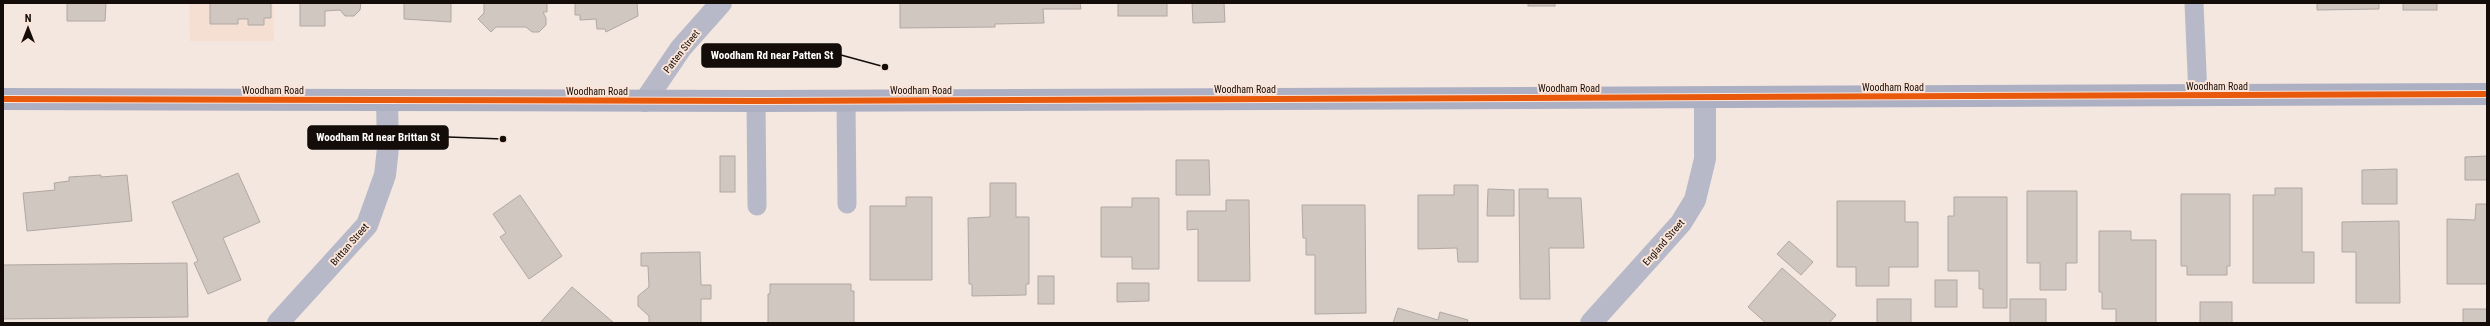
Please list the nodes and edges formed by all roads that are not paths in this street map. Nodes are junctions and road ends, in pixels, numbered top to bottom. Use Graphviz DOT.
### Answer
graph roads {
  1 [pos="722,3"];
  2 [pos="2194,3"];
  3 [pos="2487,94"];
  4 [pos="2198,96"];
  5 [pos="1705,98"];
  6 [pos="3,99"];
  7 [pos="387,100"];
  8 [pos="846,100"];
  9 [pos="645,101"];
  10 [pos="756,101"];
  11 [pos="847,204"];
  12 [pos="757,206"];
  13 [pos="278,323"];
  14 [pos="1591,323"];
  1 -- 9 [label="street, Patten Street"];
  2 -- 4 [label="lane"];
  3 -- 4 [label="main road, Woodham Road"];
  4 -- 5 [label="main road, Woodham Road"];
  5 -- 8 [label="main road, Woodham Road"];
  5 -- 14 [label="street, England Street"];
  6 -- 7 [label="main road, Woodham Road"];
  7 -- 9 [label="main road, Woodham Road"];
  7 -- 13 [label="street, Brittan Street"];
  8 -- 10 [label="main road, Woodham Road"];
  8 -- 11 [label="lane"];
  9 -- 10 [label="main road, Woodham Road"];
  10 -- 12 [label="lane"];
}
